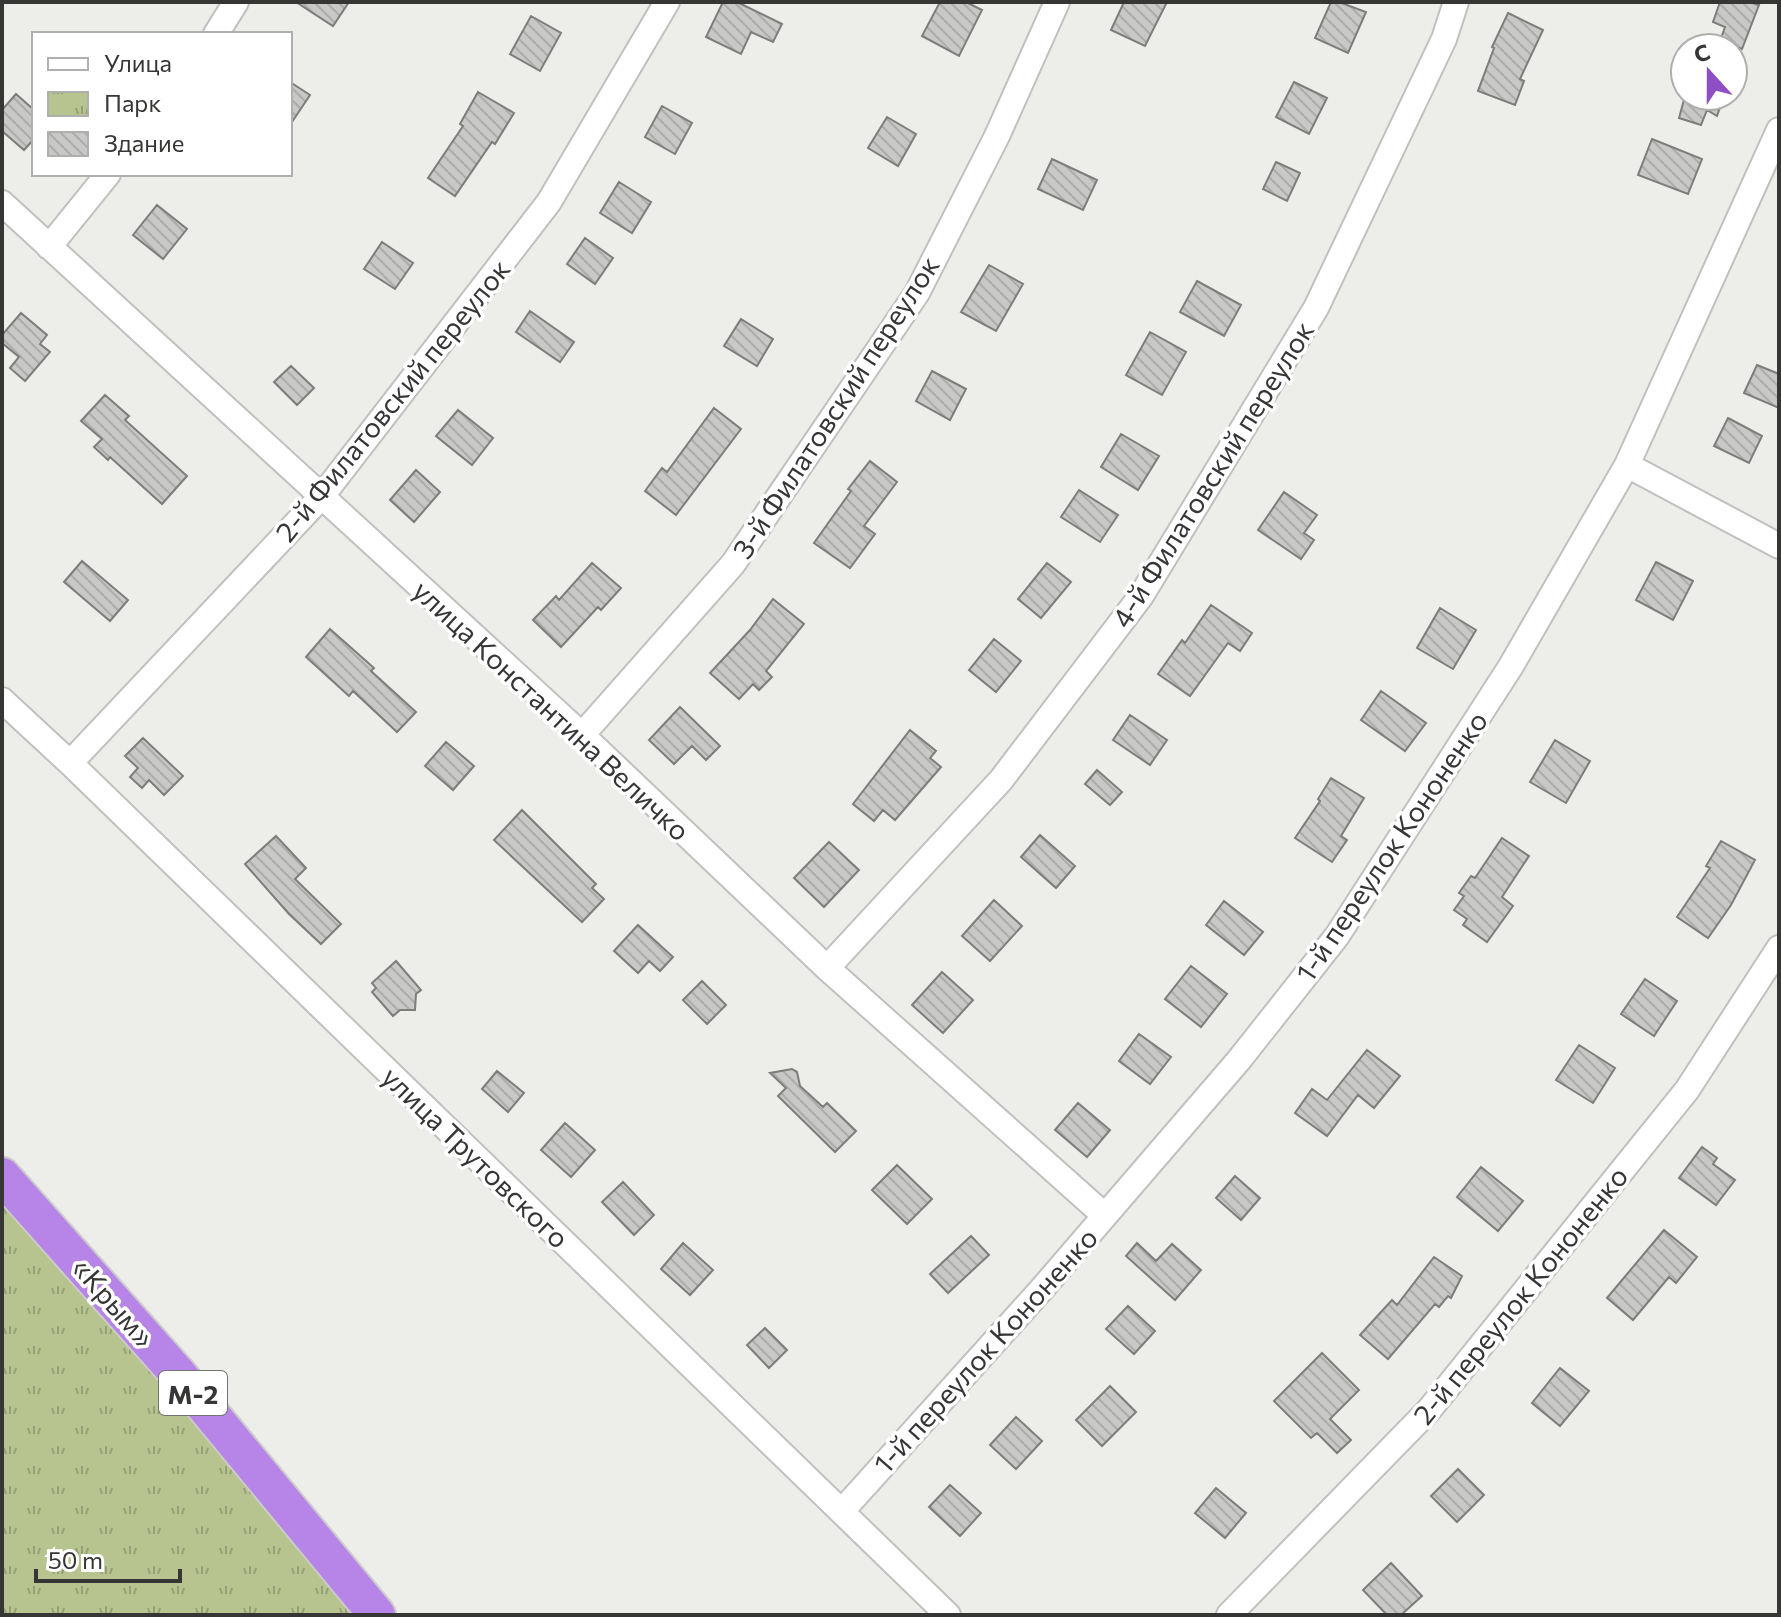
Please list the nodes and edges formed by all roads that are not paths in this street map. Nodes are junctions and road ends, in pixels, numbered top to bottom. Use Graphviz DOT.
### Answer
graph roads {
  1 [pos="236,2"];
  2 [pos="667,2"];
  3 [pos="1057,2"];
  4 [pos="1456,2"];
  5 [pos="217,32"];
  6 [pos="1779,130"];
  7 [pos="106,176"];
  8 [pos="2,203"];
  9 [pos="49,247"];
  10 [pos="1627,465"];
  11 [pos="322,496"];
  12 [pos="1779,546"];
  13 [pos="2,700"];
  14 [pos="582,735"];
  15 [pos="70,763"];
  16 [pos="1779,948"];
  17 [pos="827,968"];
  18 [pos="2,1176"];
  19 [pos="1104,1215"];
  20 [pos="842,1511"];
  21 [pos="377,1615"];
  22 [pos="948,1615"];
  23 [pos="1229,1615"];
  1 -- 5 [label="street"];
  2 -- 11 [label="street, 2-й Филатовский переулок"];
  3 -- 14 [label="street, 3-й Филатовский переулок"];
  4 -- 17 [label="street, 4-й Филатовский переулок"];
  6 -- 10 [label="street, 1-й переулок Кононенко"];
  7 -- 9 [label="street"];
  8 -- 9 [label="street, улица Константина Величко"];
  9 -- 11 [label="street, улица Константина Величко"];
  10 -- 12 [label="street"];
  10 -- 19 [label="street, 1-й переулок Кононенко"];
  11 -- 14 [label="street, улица Константина Величко"];
  11 -- 15 [label="street, 2-й Филатовский переулок"];
  13 -- 15 [label="street, улица Трутовского"];
  14 -- 17 [label="street, улица Константина Величко"];
  15 -- 20 [label="street, улица Трутовского"];
  16 -- 23 [label="street, 2-й переулок Кононенко"];
  17 -- 19 [label="street, улица Константина Величко"];
  18 -- 21 [label="highway, «Крым» / М-2"];
  19 -- 20 [label="street, 1-й переулок Кононенко"];
  20 -- 22 [label="street, улица Трутовского"];
}
